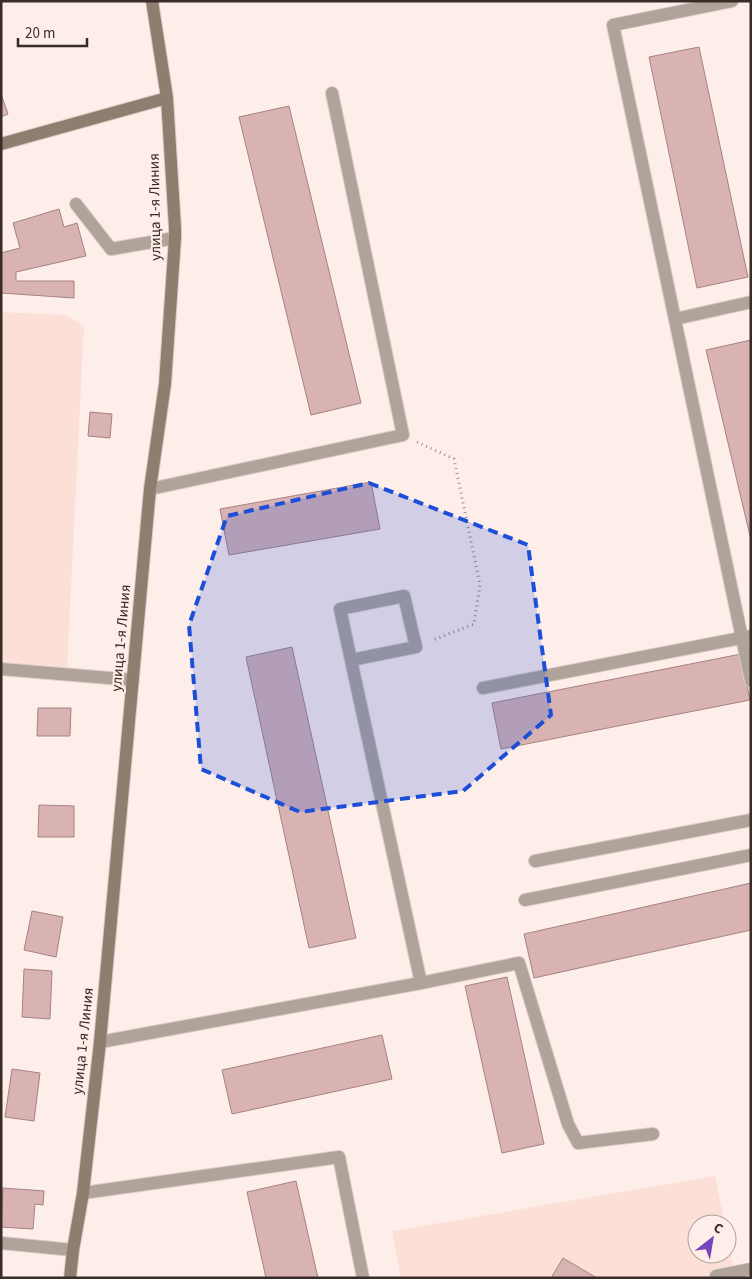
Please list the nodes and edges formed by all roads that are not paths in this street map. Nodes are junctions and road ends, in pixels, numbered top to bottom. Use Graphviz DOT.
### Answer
graph roads {
  1 [pos="152,1"];
  2 [pos="732,1"];
  3 [pos="332,93"];
  4 [pos="167,98"];
  5 [pos="1,144"];
  6 [pos="76,204"];
  7 [pos="175,238"];
  8 [pos="751,302"];
  9 [pos="675,319"];
  10 [pos="150,489"];
  11 [pos="746,637"];
  12 [pos="351,660"];
  13 [pos="1,669"];
  14 [pos="133,680"];
  15 [pos="751,681"];
  16 [pos="483,688"];
  17 [pos="751,820"];
  18 [pos="751,855"];
  19 [pos="535,861"];
  20 [pos="525,900"];
  21 [pos="421,983"];
  22 [pos="100,1042"];
  23 [pos="653,1134"];
  24 [pos="83,1193"];
  25 [pos="1,1243"];
  26 [pos="73,1250"];
  27 [pos="751,1269"];
  28 [pos="716,1276"];
  29 [pos="70,1278"];
  30 [pos="363,1278"];
  1 -- 4 [label="main road, улица 1-я Линия"];
  2 -- 9 [label="lane"];
  3 -- 10 [label="lane"];
  4 -- 5 [label="main road"];
  4 -- 7 [label="main road, улица 1-я Линия"];
  6 -- 7 [label="lane"];
  7 -- 10 [label="main road, улица 1-я Линия"];
  8 -- 9 [label="lane"];
  9 -- 11 [label="lane"];
  10 -- 14 [label="main road, улица 1-я Линия"];
  11 -- 15 [label="lane"];
  11 -- 16 [label="lane"];
  12 -- 12 [label="lane"];
  12 -- 21 [label="lane"];
  13 -- 14 [label="lane"];
  14 -- 22 [label="main road, улица 1-я Линия"];
  17 -- 19 [label="lane"];
  18 -- 20 [label="lane"];
  21 -- 22 [label="lane"];
  21 -- 23 [label="lane"];
  22 -- 24 [label="main road, улица 1-я Линия"];
  24 -- 26 [label="main road, улица 1-я Линия"];
  24 -- 30 [label="lane"];
  25 -- 26 [label="lane"];
  26 -- 29 [label="main road, улица 1-я Линия"];
  27 -- 28 [label="lane"];
}
